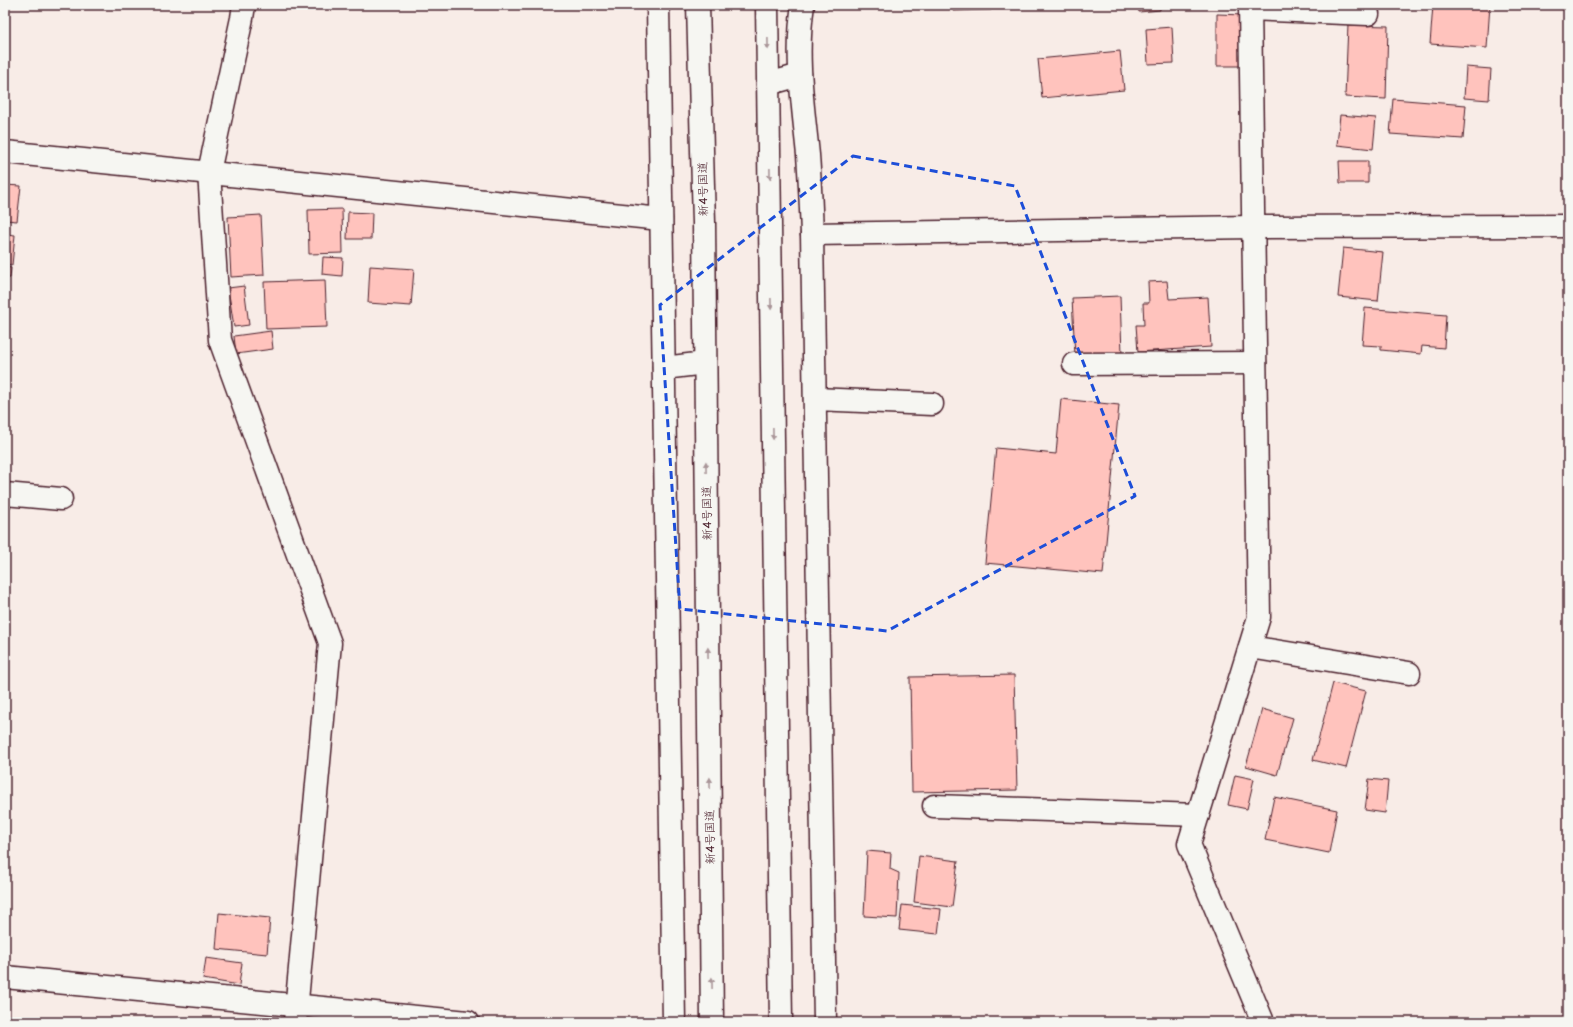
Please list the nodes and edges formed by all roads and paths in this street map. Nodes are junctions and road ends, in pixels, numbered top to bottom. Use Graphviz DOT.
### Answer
graph roads {
  1 [pos="244,5"];
  2 [pos="658,5"];
  3 [pos="698,5"];
  4 [pos="767,5"];
  5 [pos="803,5"];
  6 [pos="1250,7"];
  7 [pos="1368,14"];
  8 [pos="800,75"];
  9 [pos="768,84"];
  10 [pos="5,152"];
  11 [pos="208,172"];
  12 [pos="661,219"];
  13 [pos="1568,226"];
  14 [pos="1253,227"];
  15 [pos="812,234"];
  16 [pos="705,363"];
  17 [pos="1255,363"];
  18 [pos="1074,364"];
  19 [pos="664,368"];
  20 [pos="815,399"];
  21 [pos="932,404"];
  22 [pos="5,494"];
  23 [pos="61,499"];
  24 [pos="1250,647"];
  25 [pos="1409,673"];
  26 [pos="934,806"];
  27 [pos="1198,815"];
  28 [pos="5,977"];
  29 [pos="296,1013"];
  30 [pos="468,1022"];
  31 [pos="674,1022"];
  32 [pos="712,1022"];
  33 [pos="782,1022"];
  34 [pos="825,1022"];
  35 [pos="1263,1022"];
  1 -- 11 [label="main road"];
  2 -- 12 [label="main road"];
  3 -- 16 [label="main road, 新4号国道"];
  4 -- 9 [label="main road, one-way"];
  5 -- 8 [label="main road"];
  6 -- 7 [label="main road"];
  6 -- 14 [label="main road"];
  8 -- 9 [label="main road"];
  8 -- 15 [label="main road"];
  9 -- 33 [label="main road, one-way"];
  10 -- 11 [label="main road"];
  11 -- 12 [label="main road"];
  11 -- 29 [label="main road"];
  12 -- 19 [label="main road"];
  13 -- 14 [label="main road"];
  14 -- 15 [label="main road"];
  14 -- 17 [label="main road"];
  15 -- 20 [label="main road"];
  16 -- 19 [label="main road"];
  32 -- 16 [label="main road, 新4号国道, one-way"];
  17 -- 18 [label="main road"];
  17 -- 24 [label="main road"];
  19 -- 31 [label="main road"];
  20 -- 21 [label="main road"];
  20 -- 34 [label="main road"];
  22 -- 23 [label="main road"];
  24 -- 25 [label="main road"];
  24 -- 27 [label="main road"];
  26 -- 27 [label="main road"];
  27 -- 35 [label="main road"];
  28 -- 29 [label="main road"];
  29 -- 30 [label="main road"];
}
